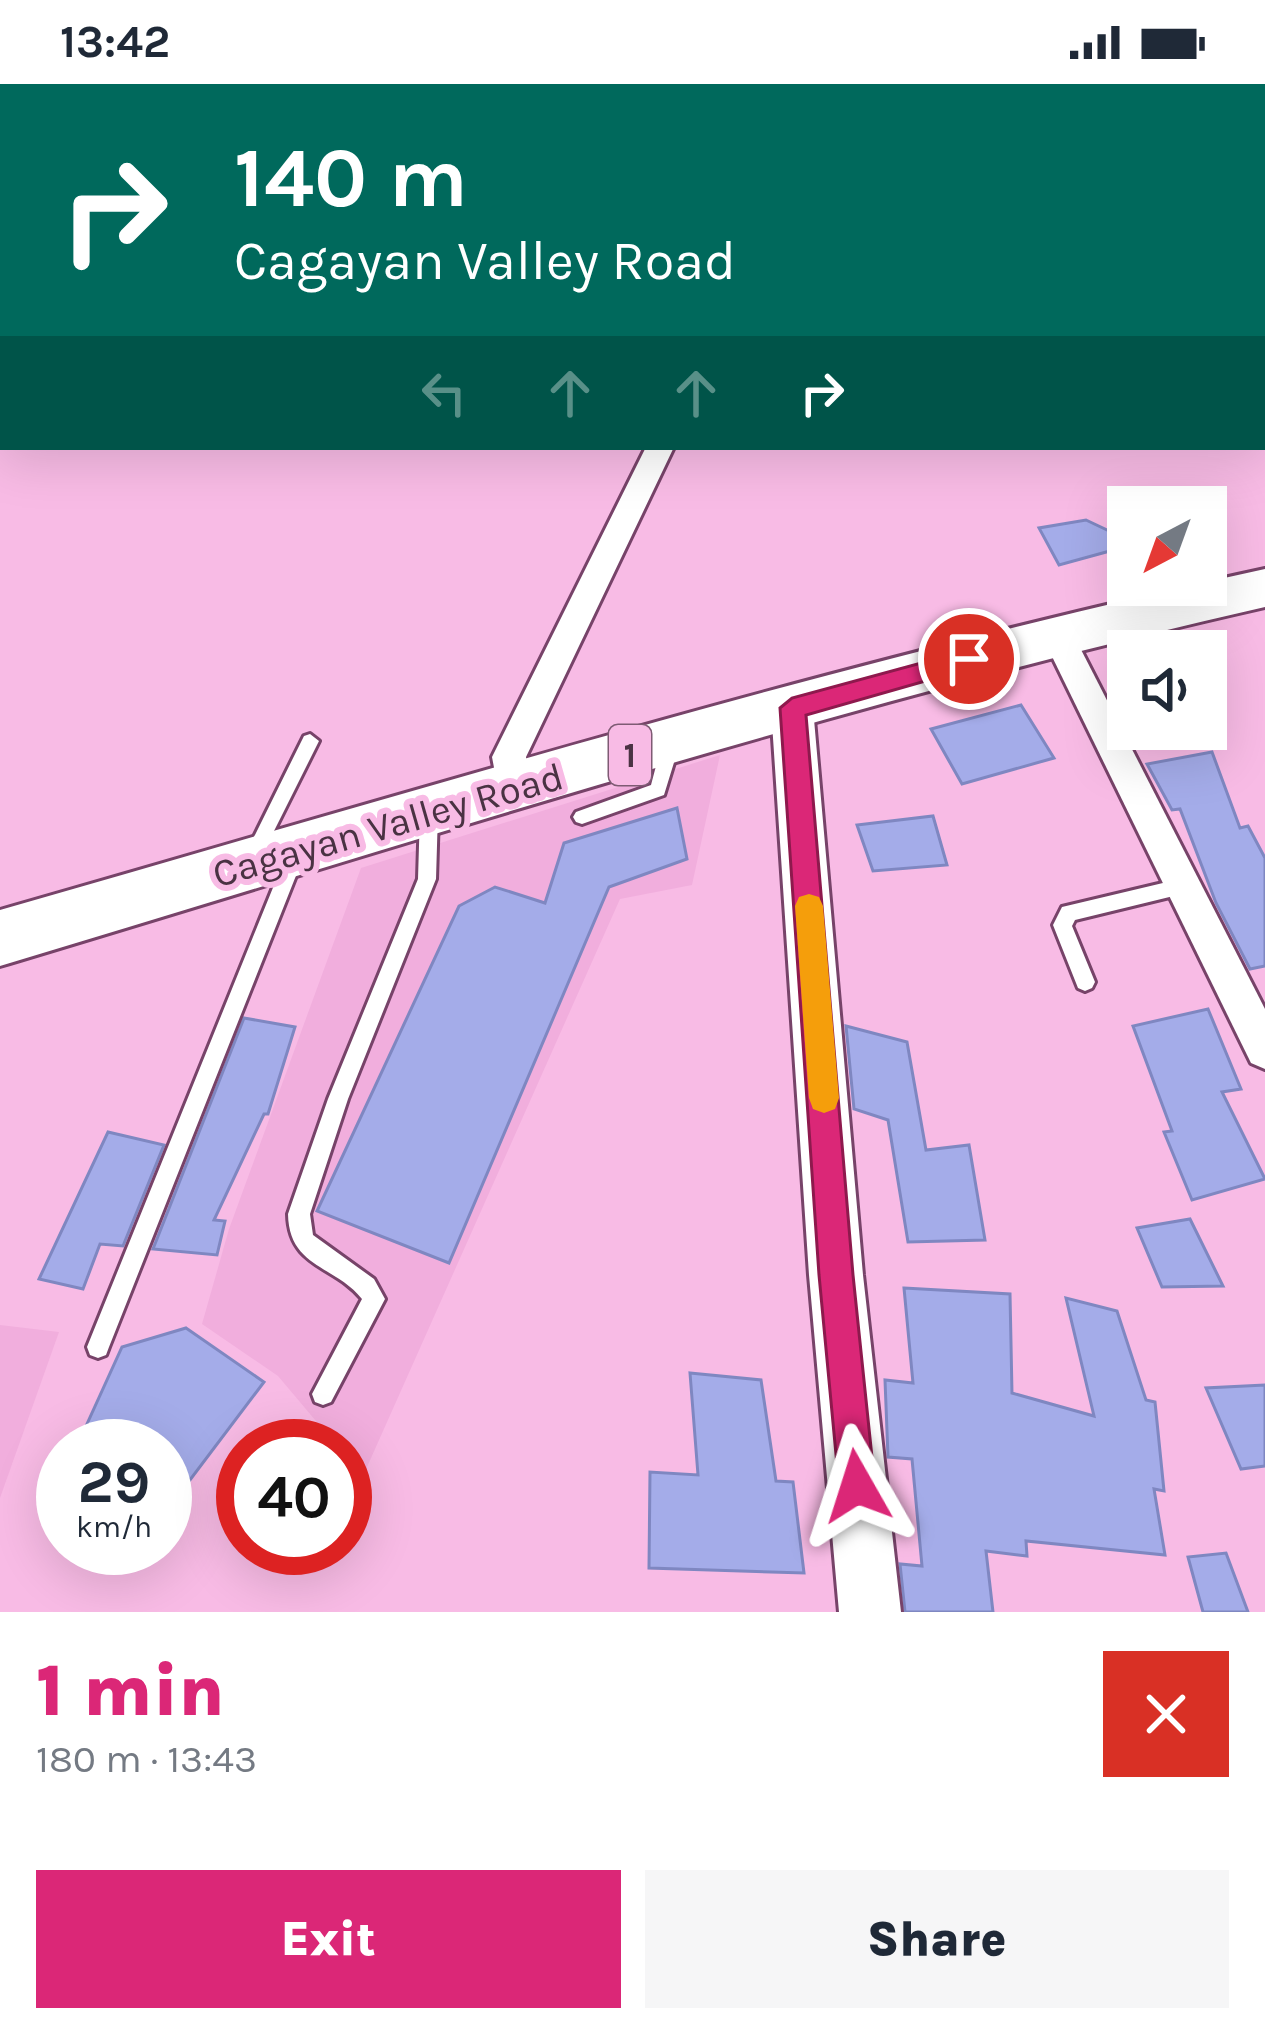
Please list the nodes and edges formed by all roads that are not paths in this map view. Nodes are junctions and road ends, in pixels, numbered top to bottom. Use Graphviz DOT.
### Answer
graph roads {
  1 [pos="659,450"];
  2 [pos="1265,588"];
  3 [pos="1057,634"];
  4 [pos="792,708"];
  5 [pos="310,741"];
  6 [pos="671,743"];
  7 [pos="512,789"];
  8 [pos="429,812"];
  9 [pos="582,817"];
  10 [pos="272,859"];
  11 [pos="1184,886"];
  12 [pos="0,938"];
  13 [pos="1085,982"];
  14 [pos="1265,1051"];
  15 [pos="98,1347"];
  16 [pos="323,1394"];
  17 [pos="870,1612"];
  1 -- 7 [label="street"];
  2 -- 3 [label="highway, Cagayan Valley Road / 1"];
  3 -- 4 [label="highway, Cagayan Valley Road / 1"];
  3 -- 11 [label="street"];
  4 -- 6 [label="highway, Cagayan Valley Road / 1"];
  4 -- 17 [label="street"];
  5 -- 10 [label="lane"];
  6 -- 7 [label="highway, Cagayan Valley Road / 1"];
  6 -- 9 [label="lane"];
  7 -- 8 [label="highway, Cagayan Valley Road / 1"];
  8 -- 10 [label="highway, Cagayan Valley Road / 1"];
  8 -- 16 [label="lane"];
  10 -- 12 [label="highway, Cagayan Valley Road / 1"];
  10 -- 15 [label="lane"];
  11 -- 13 [label="lane"];
  11 -- 14 [label="street"];
}
